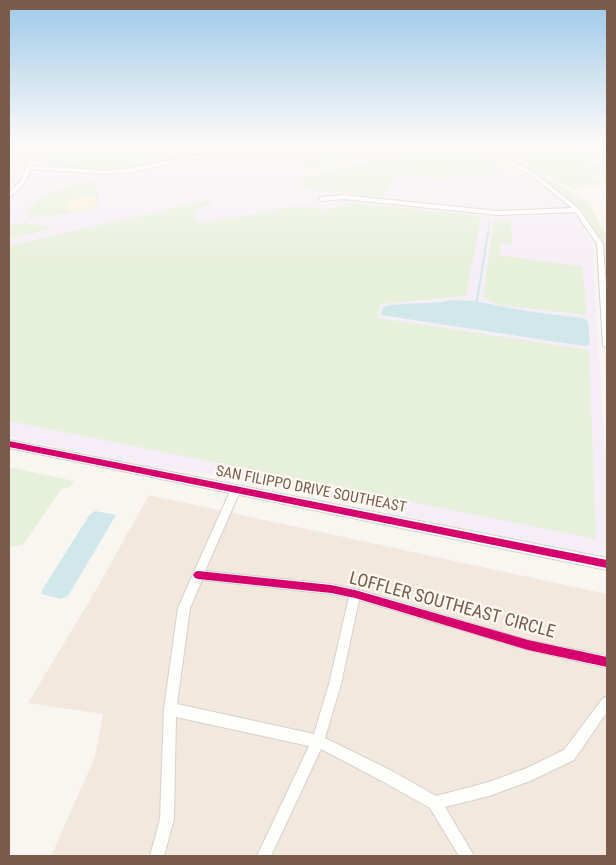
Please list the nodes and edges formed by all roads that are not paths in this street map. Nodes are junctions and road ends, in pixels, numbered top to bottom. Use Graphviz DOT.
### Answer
graph roads {
  1 [pos="21,184"];
  2 [pos="546,184"];
  3 [pos="9,196"];
  4 [pos="322,198"];
  5 [pos="578,210"];
  6 [pos="607,346"];
  7 [pos="9,444"];
  8 [pos="236,489"];
  9 [pos="607,564"];
  10 [pos="198,575"];
  11 [pos="354,594"];
  12 [pos="607,662"];
  13 [pos="607,702"];
  14 [pos="170,709"];
  15 [pos="318,742"];
  16 [pos="435,803"];
  17 [pos="157,856"];
  18 [pos="264,856"];
  19 [pos="467,856"];
  1 -- 3 [label="street"];
  2 -- 5 [label="street"];
  4 -- 5 [label="street"];
  5 -- 6 [label="street"];
  7 -- 8 [label="street, SAN FILIPPO DRIVE SOUTHEAST"];
  8 -- 9 [label="street, SAN FILIPPO DRIVE SOUTHEAST"];
  8 -- 10 [label="street"];
  10 -- 11 [label="street, LOFFLER SOUTHEAST CIRCLE"];
  10 -- 14 [label="street"];
  11 -- 12 [label="street, LOFFLER SOUTHEAST CIRCLE"];
  11 -- 15 [label="street"];
  13 -- 16 [label="street"];
  14 -- 15 [label="street"];
  14 -- 17 [label="street"];
  15 -- 16 [label="street"];
  15 -- 18 [label="street"];
  16 -- 19 [label="street"];
}
